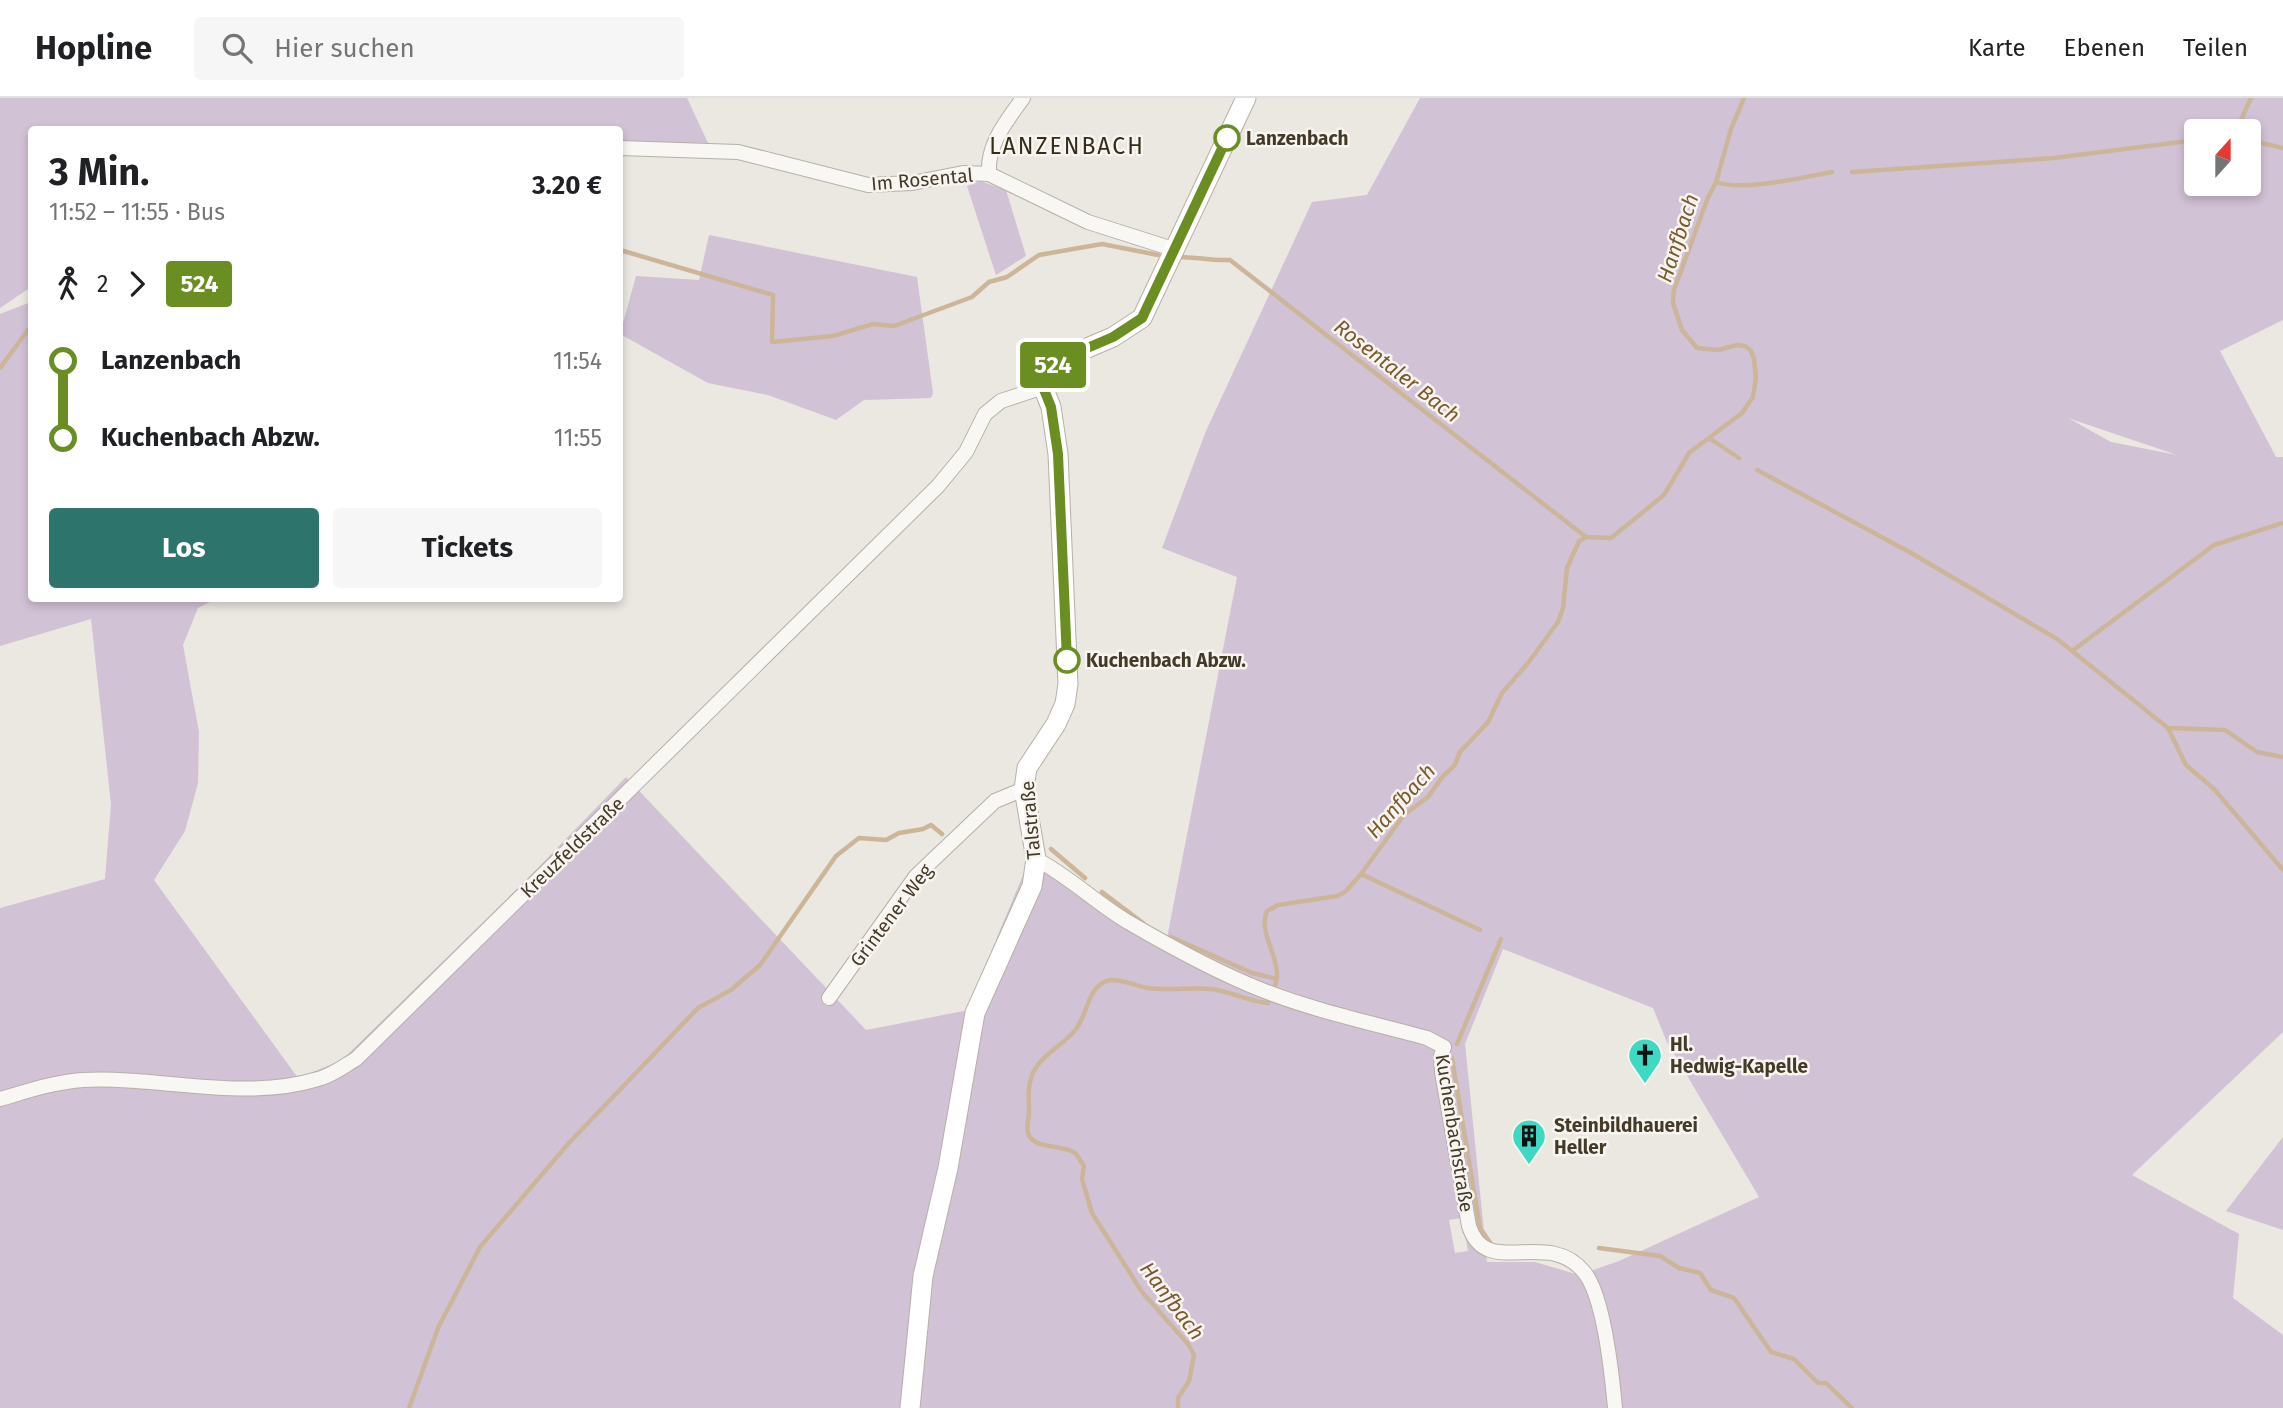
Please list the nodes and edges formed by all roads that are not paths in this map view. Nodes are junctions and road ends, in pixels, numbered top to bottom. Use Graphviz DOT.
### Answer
graph roads {
  1 [pos="1023,98"];
  2 [pos="1246,98"];
  3 [pos="623,148"];
  4 [pos="989,174"];
  5 [pos="1173,249"];
  6 [pos="1043,387"];
  7 [pos="1024,789"];
  8 [pos="1035,859"];
  9 [pos="830,998"];
  10 [pos="0,1099"];
  11 [pos="910,1408"];
  12 [pos="1615,1408"];
  1 -- 4 [label="street"];
  2 -- 5 [label="main road"];
  3 -- 4 [label="street, Im Rosental"];
  4 -- 5 [label="street, Im Rosental"];
  5 -- 6 [label="main road"];
  6 -- 7 [label="main road, Talstraße"];
  6 -- 10 [label="street, Kreuzfeldstraße"];
  7 -- 8 [label="main road, Talstraße"];
  7 -- 9 [label="street, Grintener Weg"];
  8 -- 11 [label="main road, Talstraße"];
  8 -- 12 [label="street, Kuchenbachstraße"];
}
